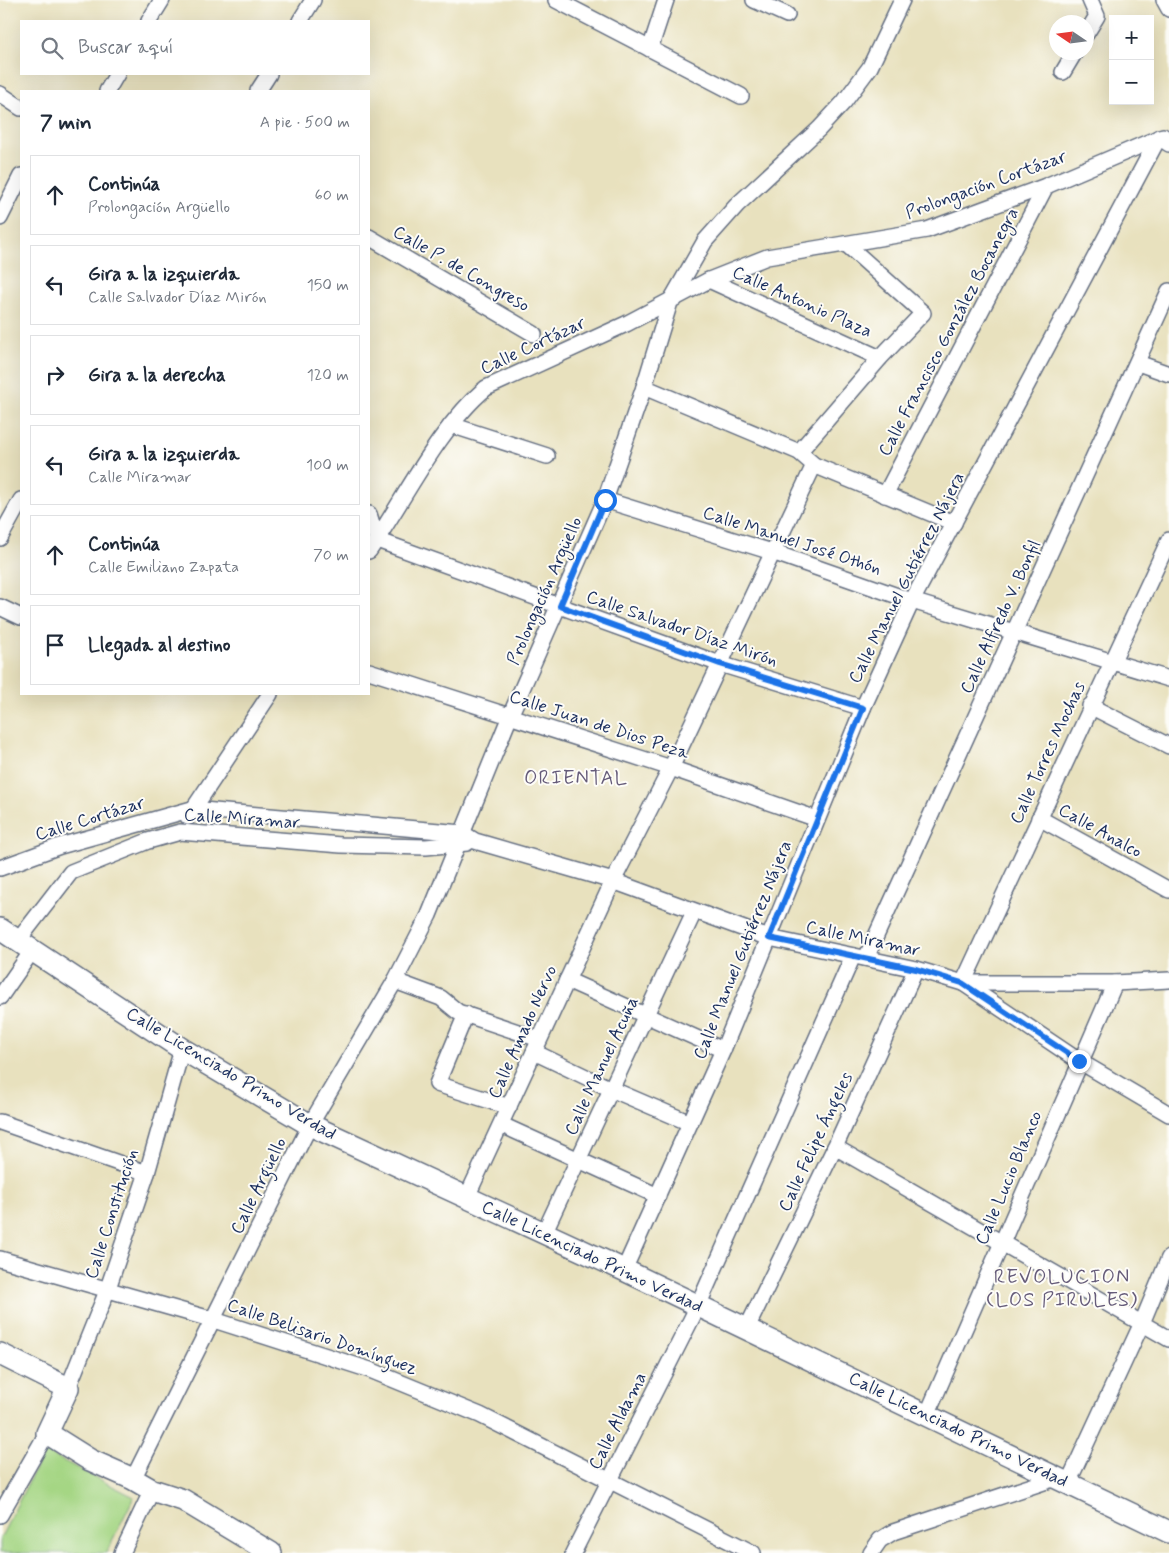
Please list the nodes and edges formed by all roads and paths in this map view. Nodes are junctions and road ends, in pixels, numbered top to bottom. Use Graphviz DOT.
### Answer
graph roads {
  1 [pos="162,0"];
  2 [pos="313,0"];
  3 [pos="556,0"];
  4 [pos="666,0"];
  5 [pos="754,0"];
  6 [pos="902,0"];
  7 [pos="1090,0"];
  8 [pos="1164,0"];
  9 [pos="1169,9"];
  10 [pos="787,14"];
  11 [pos="150,20"];
  12 [pos="301,20"];
  13 [pos="1094,21"];
  14 [pos="650,49"];
  15 [pos="1070,60"];
  16 [pos="1063,72"];
  17 [pos="116,75"];
  18 [pos="268,75"];
  19 [pos="108,90"];
  20 [pos="259,90"];
  21 [pos="0,94"];
  22 [pos="741,96"];
  23 [pos="20,107"];
  24 [pos="1166,138"];
  25 [pos="20,178"];
  26 [pos="1046,186"];
  27 [pos="0,218"];
  28 [pos="370,238"];
  29 [pos="846,244"];
  30 [pos="708,280"];
  31 [pos="1169,291"];
  32 [pos="670,302"];
  33 [pos="534,334"];
  34 [pos="880,358"];
  35 [pos="1138,363"];
  36 [pos="1169,374"];
  37 [pos="644,387"];
  38 [pos="451,425"];
  39 [pos="799,452"];
  40 [pos="547,456"];
  41 [pos="814,466"];
  42 [pos="885,494"];
  43 [pos="605,500"];
  44 [pos="20,502"];
  45 [pos="370,522"];
  46 [pos="954,523"];
  47 [pos="0,538"];
  48 [pos="1169,540"];
  49 [pos="373,546"];
  50 [pos="772,552"];
  51 [pos="1164,564"];
  52 [pos="912,601"];
  53 [pos="560,606"];
  54 [pos="0,607"];
  55 [pos="20,617"];
  56 [pos="1015,632"];
  57 [pos="1112,660"];
  58 [pos="720,664"];
  59 [pos="370,671"];
  60 [pos="1169,679"];
  61 [pos="269,695"];
  62 [pos="1090,706"];
  63 [pos="863,708"];
  64 [pos="510,716"];
  65 [pos="1169,746"];
  66 [pos="671,768"];
  67 [pos="192,809"];
  68 [pos="1039,818"];
  69 [pos="817,819"];
  70 [pos="180,832"];
  71 [pos="460,839"];
  72 [pos="0,868"];
  73 [pos="613,881"];
  74 [pos="1169,890"];
  75 [pos="694,912"];
  76 [pos="0,929"];
  77 [pos="769,938"];
  78 [pos="24,947"];
  79 [pos="859,957"];
  80 [pos="916,969"];
  81 [pos="1167,978"];
  82 [pos="567,980"];
  83 [pos="394,981"];
  84 [pos="962,983"];
  85 [pos="1115,983"];
  86 [pos="0,997"];
  87 [pos="466,1014"];
  88 [pos="645,1017"];
  89 [pos="536,1045"];
  90 [pos="182,1049"];
  91 [pos="723,1050"];
  92 [pos="1079,1061"];
  93 [pos="611,1089"];
  94 [pos="509,1108"];
  95 [pos="1169,1114"];
  96 [pos="0,1122"];
  97 [pos="690,1123"];
  98 [pos="502,1124"];
  99 [pos="310,1125"];
  100 [pos="836,1147"];
  101 [pos="578,1160"];
  102 [pos="147,1173"];
  103 [pos="658,1196"];
  104 [pos="466,1199"];
  105 [pos="543,1235"];
  106 [pos="1002,1242"];
  107 [pos="1169,1258"];
  108 [pos="0,1259"];
  109 [pos="624,1270"];
  110 [pos="107,1291"];
  111 [pos="698,1306"];
  112 [pos="214,1320"];
  113 [pos="1142,1323"];
  114 [pos="746,1330"];
  115 [pos="1169,1338"];
  116 [pos="0,1354"];
  117 [pos="68,1388"];
  118 [pos="927,1415"];
  119 [pos="47,1433"];
  120 [pos="133,1479"];
  121 [pos="1062,1480"];
  122 [pos="609,1481"];
  123 [pos="152,1490"];
  124 [pos="0,1515"];
  125 [pos="1169,1532"];
  126 [pos="122,1553"];
  127 [pos="271,1553"];
  128 [pos="573,1553"];
  129 [pos="753,1553"];
  130 [pos="871,1553"];
  1 -- 11 [label="street"];
  2 -- 12 [label="street"];
  3 -- 14 [label="street"];
  4 -- 14 [label="street"];
  5 -- 10 [label="street"];
  6 -- 32 [label="street, Prolongación Argüello"];
  7 -- 13 [label="street"];
  8 -- 9 [label="street"];
  14 -- 22 [label="street"];
  15 -- 16 [label="street"];
  17 -- 19 [label="street"];
  18 -- 20 [label="street"];
  21 -- 23 [label="street"];
  24 -- 26 [label="street, Prolongación Cortázar"];
  24 -- 46 [label="street, Calle Manuel Gutiérrez Nájera"];
  25 -- 27 [label="street"];
  26 -- 29 [label="street, Prolongación Cortázar"];
  26 -- 42 [label="street, Calle Francisco González Bocanegra"];
  28 -- 33 [label="street, Calle P. de Congreso"];
  29 -- 30 [label="street, Prolongación Cortázar"];
  29 -- 34 [label="street"];
  30 -- 32 [label="street, Prolongación Cortázar"];
  30 -- 34 [label="street, Calle Antonio Plaza"];
  31 -- 35 [label="street, Calle Alfredo V. Bonfil"];
  32 -- 37 [label="street, Prolongación Argüello"];
  32 -- 38 [label="street, Calle Cortázar"];
  34 -- 39 [label="street"];
  35 -- 36 [label="street"];
  35 -- 56 [label="street, Calle Alfredo V. Bonfil"];
  37 -- 39 [label="street"];
  37 -- 43 [label="street, Prolongación Argüello"];
  38 -- 40 [label="street"];
  38 -- 49 [label="street, Calle Cortázar"];
  39 -- 41 [label="street"];
  41 -- 42 [label="street"];
  41 -- 50 [label="street, Calle Amado Nervo"];
  42 -- 46 [label="street"];
  43 -- 50 [label="street, Calle Manuel José Othón"];
  43 -- 53 [label="street, Prolongación Argüello"];
  44 -- 47 [label="street"];
  45 -- 49 [label="street"];
  46 -- 52 [label="street, Calle Manuel Gutiérrez Nájera"];
  48 -- 51 [label="street, Calle Torres Mochas"];
  49 -- 53 [label="street, Calle Salvador Díaz Mirón"];
  50 -- 52 [label="street, Calle Manuel José Othón"];
  50 -- 58 [label="street, Calle Amado Nervo"];
  51 -- 57 [label="street, Calle Torres Mochas"];
  52 -- 56 [label="street, Calle Manuel José Othón"];
  52 -- 63 [label="street, Calle Manuel Gutiérrez Nájera"];
  53 -- 58 [label="street, Calle Salvador Díaz Mirón"];
  53 -- 64 [label="street, Prolongación Argüello"];
  54 -- 55 [label="street"];
  56 -- 57 [label="street, Calle Manuel José Othón"];
  56 -- 79 [label="street, Calle Alfredo V. Bonfil"];
  57 -- 60 [label="street, Calle Manuel José Othón"];
  57 -- 62 [label="street, Calle Torres Mochas"];
  58 -- 63 [label="street, Calle Salvador Díaz Mirón"];
  58 -- 66 [label="street, Calle Amado Nervo"];
  59 -- 64 [label="street, Calle Juan de Dios Peza"];
  61 -- 67 [label="street"];
  62 -- 65 [label="street"];
  62 -- 68 [label="street, Calle Torres Mochas"];
  63 -- 69 [label="street, Calle Manuel Gutiérrez Nájera"];
  64 -- 66 [label="street, Calle Juan de Dios Peza"];
  64 -- 71 [label="street, Prolongación Argüello"];
  66 -- 69 [label="street, Calle Juan de Dios Peza"];
  66 -- 73 [label="street, Calle Amado Nervo"];
  67 -- 70 [label="street"];
  67 -- 71 [label="street, Calle Miramar"];
  67 -- 72 [label="street, Calle Cortázar"];
  68 -- 74 [label="street, Calle Analco"];
  68 -- 84 [label="street, Calle Torres Mochas"];
  69 -- 77 [label="street, Calle Manuel Gutiérrez Nájera"];
  70 -- 71 [label="street, Calle Miramar"];
  70 -- 78 [label="street, Calle Miramar"];
  71 -- 73 [label="street, Calle Miramar"];
  71 -- 83 [label="street, Calle Argüello"];
  73 -- 75 [label="street, Calle Miramar"];
  73 -- 82 [label="street, Calle Amado Nervo"];
  75 -- 77 [label="street, Calle Miramar"];
  75 -- 88 [label="street, Calle Manuel Acuña"];
  76 -- 78 [label="street, Calle Licenciado Primo Verdad"];
  77 -- 79 [label="street, Calle Miramar"];
  77 -- 91 [label="street, Calle Manuel Gutiérrez Nájera"];
  78 -- 86 [label="street, Calle Miramar"];
  78 -- 90 [label="street, Calle Licenciado Primo Verdad"];
  79 -- 80 [label="street, Calle Miramar"];
  79 -- 111 [label="street"];
  80 -- 84 [label="street, Calle Miramar"];
  80 -- 100 [label="street, Calle Felipe Ángeles"];
  81 -- 85 [label="street, Calle Miramar"];
  82 -- 88 [label="street"];
  82 -- 89 [label="street, Calle Amado Nervo"];
  83 -- 87 [label="street"];
  83 -- 99 [label="street, Calle Argüello"];
  84 -- 85 [label="street, Calle Miramar"];
  84 -- 92 [label="street"];
  85 -- 92 [label="street, Calle Lucio Blanco"];
  87 -- 89 [label="street"];
  87 -- 94 [label="street"];
  88 -- 91 [label="street"];
  88 -- 93 [label="street, Calle Manuel Acuña"];
  89 -- 93 [label="street"];
  89 -- 94 [label="street, Calle Amado Nervo"];
  90 -- 99 [label="street, Calle Licenciado Primo Verdad"];
  90 -- 102 [label="street, Calle Constitución"];
  91 -- 97 [label="street, Calle Manuel Gutiérrez Nájera"];
  92 -- 95 [label="street"];
  92 -- 106 [label="street, Calle Lucio Blanco"];
  93 -- 97 [label="street"];
  93 -- 101 [label="street, Calle Manuel Acuña"];
  94 -- 98 [label="street, Calle Amado Nervo"];
  96 -- 102 [label="street"];
  97 -- 103 [label="street, Calle Manuel Gutiérrez Nájera"];
  98 -- 101 [label="street"];
  98 -- 104 [label="street, Calle Amado Nervo"];
  99 -- 104 [label="street, Calle Licenciado Primo Verdad"];
  99 -- 112 [label="street, Calle Argüello"];
  100 -- 106 [label="street"];
  100 -- 114 [label="street, Calle Felipe Ángeles"];
  101 -- 103 [label="street"];
  101 -- 105 [label="street, Calle Manuel Acuña"];
  102 -- 110 [label="street, Calle Constitución"];
  103 -- 109 [label="street, Calle Manuel Gutiérrez Nájera"];
  104 -- 105 [label="street, Calle Licenciado Primo Verdad"];
  105 -- 109 [label="street, Calle Licenciado Primo Verdad"];
  106 -- 113 [label="street"];
  106 -- 118 [label="street, Calle Lucio Blanco"];
  107 -- 113 [label="street"];
  108 -- 110 [label="street, Calle Belisario Domínguez"];
  109 -- 111 [label="street, Calle Licenciado Primo Verdad"];
  110 -- 112 [label="street, Calle Belisario Domínguez"];
  110 -- 117 [label="street, Calle Constitución"];
  111 -- 114 [label="street, Calle Licenciado Primo Verdad"];
  111 -- 122 [label="street, Calle Aldama"];
  112 -- 120 [label="street, Calle Argüello"];
  112 -- 122 [label="street, Calle Belisario Domínguez"];
  113 -- 115 [label="street"];
  113 -- 121 [label="street"];
  114 -- 118 [label="street, Calle Licenciado Primo Verdad"];
  116 -- 117 [label="street"];
  117 -- 119 [label="street"];
  118 -- 121 [label="street, Calle Licenciado Primo Verdad"];
  119 -- 120 [label="street"];
  119 -- 124 [label="street"];
  120 -- 123 [label="street"];
  121 -- 125 [label="street, Calle Licenciado Primo Verdad"];
  121 -- 130 [label="street"];
  122 -- 128 [label="street, Calle Aldama"];
  122 -- 129 [label="street, Calle Belisario Domínguez"];
  123 -- 126 [label="street"];
  123 -- 127 [label="street"];
}
